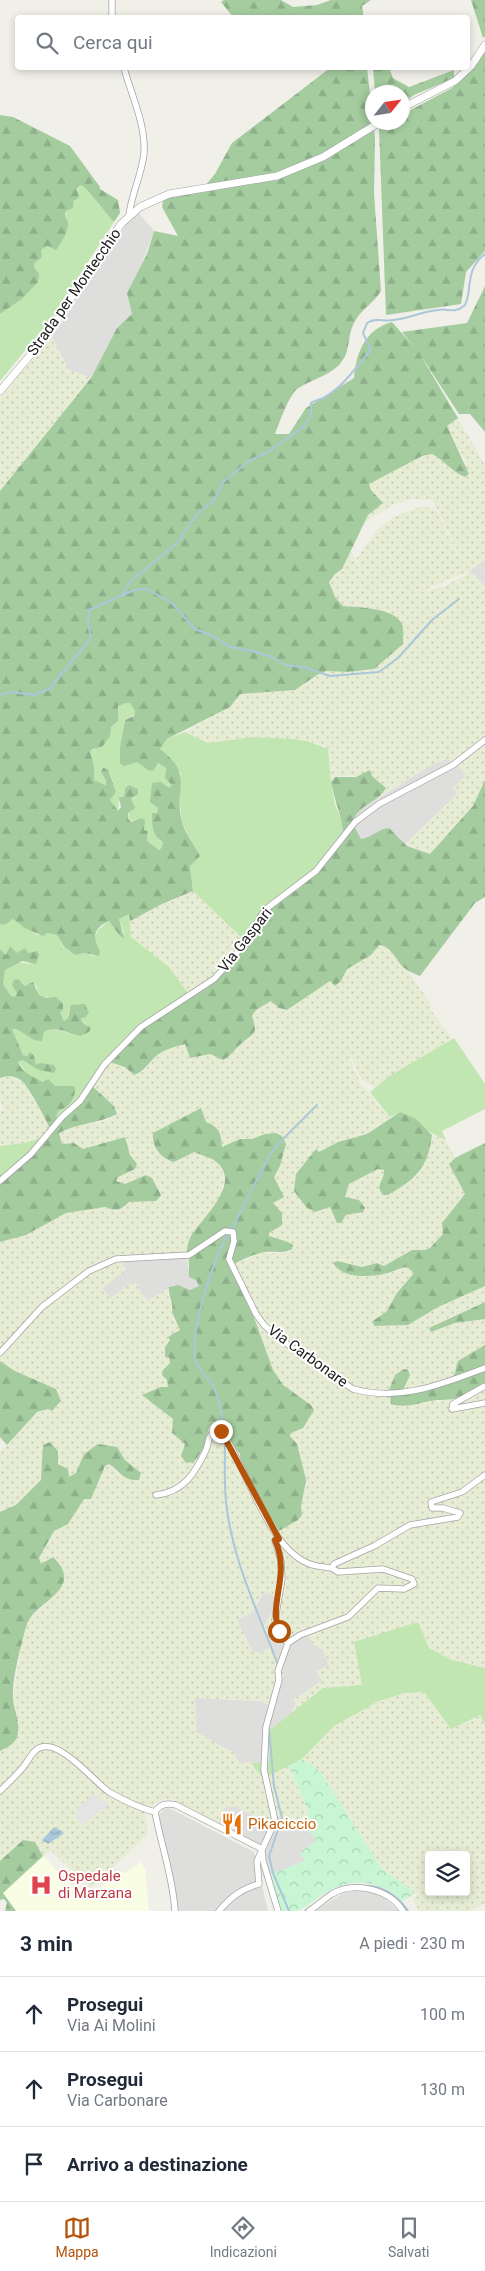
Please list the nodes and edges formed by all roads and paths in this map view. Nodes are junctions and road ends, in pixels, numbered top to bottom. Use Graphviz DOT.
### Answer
graph roads {
  1 [pos="112,0"];
  2 [pos="112,15"];
  3 [pos="485,44"];
  4 [pos="470,66"];
  5 [pos="125,70"];
  6 [pos="466,70"];
  7 [pos="410,104"];
  8 [pos="367,130"];
  9 [pos="129,216"];
  10 [pos="0,391"];
  11 [pos="485,740"];
  12 [pos="0,1182"];
  13 [pos="0,1352"];
  14 [pos="485,1368"];
  15 [pos="485,1386"];
  16 [pos="485,1403"];
  17 [pos="485,1476"];
  18 [pos="156,1495"];
  19 [pos="279,1539"];
  20 [pos="332,1568"];
  21 [pos="288,1643"];
  22 [pos="0,1791"];
  23 [pos="155,1812"];
  24 [pos="262,1849"];
  25 [pos="220,1910"];
  26 [pos="175,1911"];
  27 [pos="277,1911"];
  28 [pos="309,1911"];
  29 [pos="403,1911"];
  1 -- 2 [label="street"];
  3 -- 4 [label="street"];
  5 -- 9 [label="street"];
  6 -- 7 [label="street"];
  8 -- 9 [label="street, Strada per Montecchio"];
  9 -- 10 [label="street, Strada per Montecchio"];
  11 -- 12 [label="street, Via Gaspari"];
  13 -- 14 [label="street, Via Carbonare"];
  15 -- 16 [label="street"];
  17 -- 20 [label="street"];
  18 -- 19 [label="street"];
  19 -- 20 [label="street"];
  19 -- 21 [label="street"];
  20 -- 21 [label="street"];
  21 -- 24 [label="street"];
  22 -- 23 [label="street"];
  23 -- 24 [label="street"];
  23 -- 26 [label="street"];
  24 -- 25 [label="street"];
  24 -- 27 [label="street"];
  28 -- 29 [label="street"];
}
